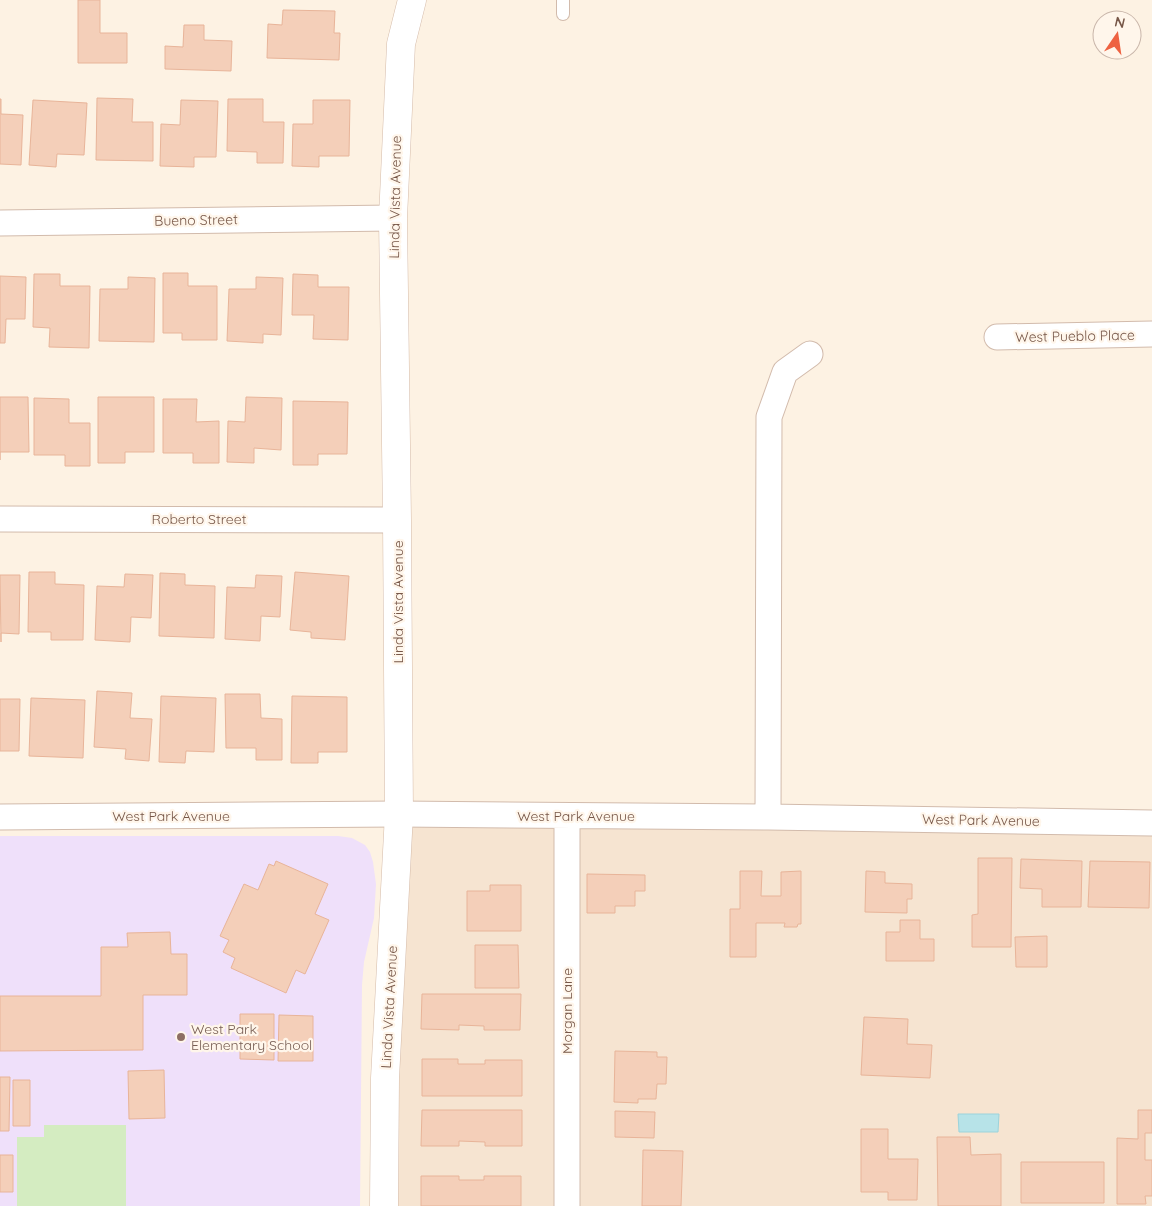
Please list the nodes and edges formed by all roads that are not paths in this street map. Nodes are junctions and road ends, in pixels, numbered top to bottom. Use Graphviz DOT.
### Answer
graph roads {
  1 [pos="412,0"];
  2 [pos="563,0"];
  3 [pos="563,14"];
  4 [pos="393,218"];
  5 [pos="0,223"];
  6 [pos="1152,334"];
  7 [pos="997,337"];
  8 [pos="810,354"];
  9 [pos="0,519"];
  10 [pos="397,520"];
  11 [pos="399,814"];
  12 [pos="567,816"];
  13 [pos="0,817"];
  14 [pos="768,817"];
  15 [pos="1152,823"];
  16 [pos="384,1206"];
  17 [pos="567,1206"];
  1 -- 4 [label="street, Linda Vista Avenue"];
  2 -- 3 [label="lane"];
  4 -- 5 [label="street, Bueno Street"];
  4 -- 10 [label="street, Linda Vista Avenue"];
  6 -- 7 [label="street, West Pueblo Place"];
  8 -- 14 [label="street"];
  9 -- 10 [label="street, Roberto Street"];
  10 -- 11 [label="street, Linda Vista Avenue"];
  11 -- 12 [label="street, West Park Avenue"];
  11 -- 13 [label="street, West Park Avenue"];
  11 -- 16 [label="street, Linda Vista Avenue"];
  12 -- 14 [label="street, West Park Avenue"];
  12 -- 17 [label="street, Morgan Lane"];
  14 -- 15 [label="street, West Park Avenue"];
}
